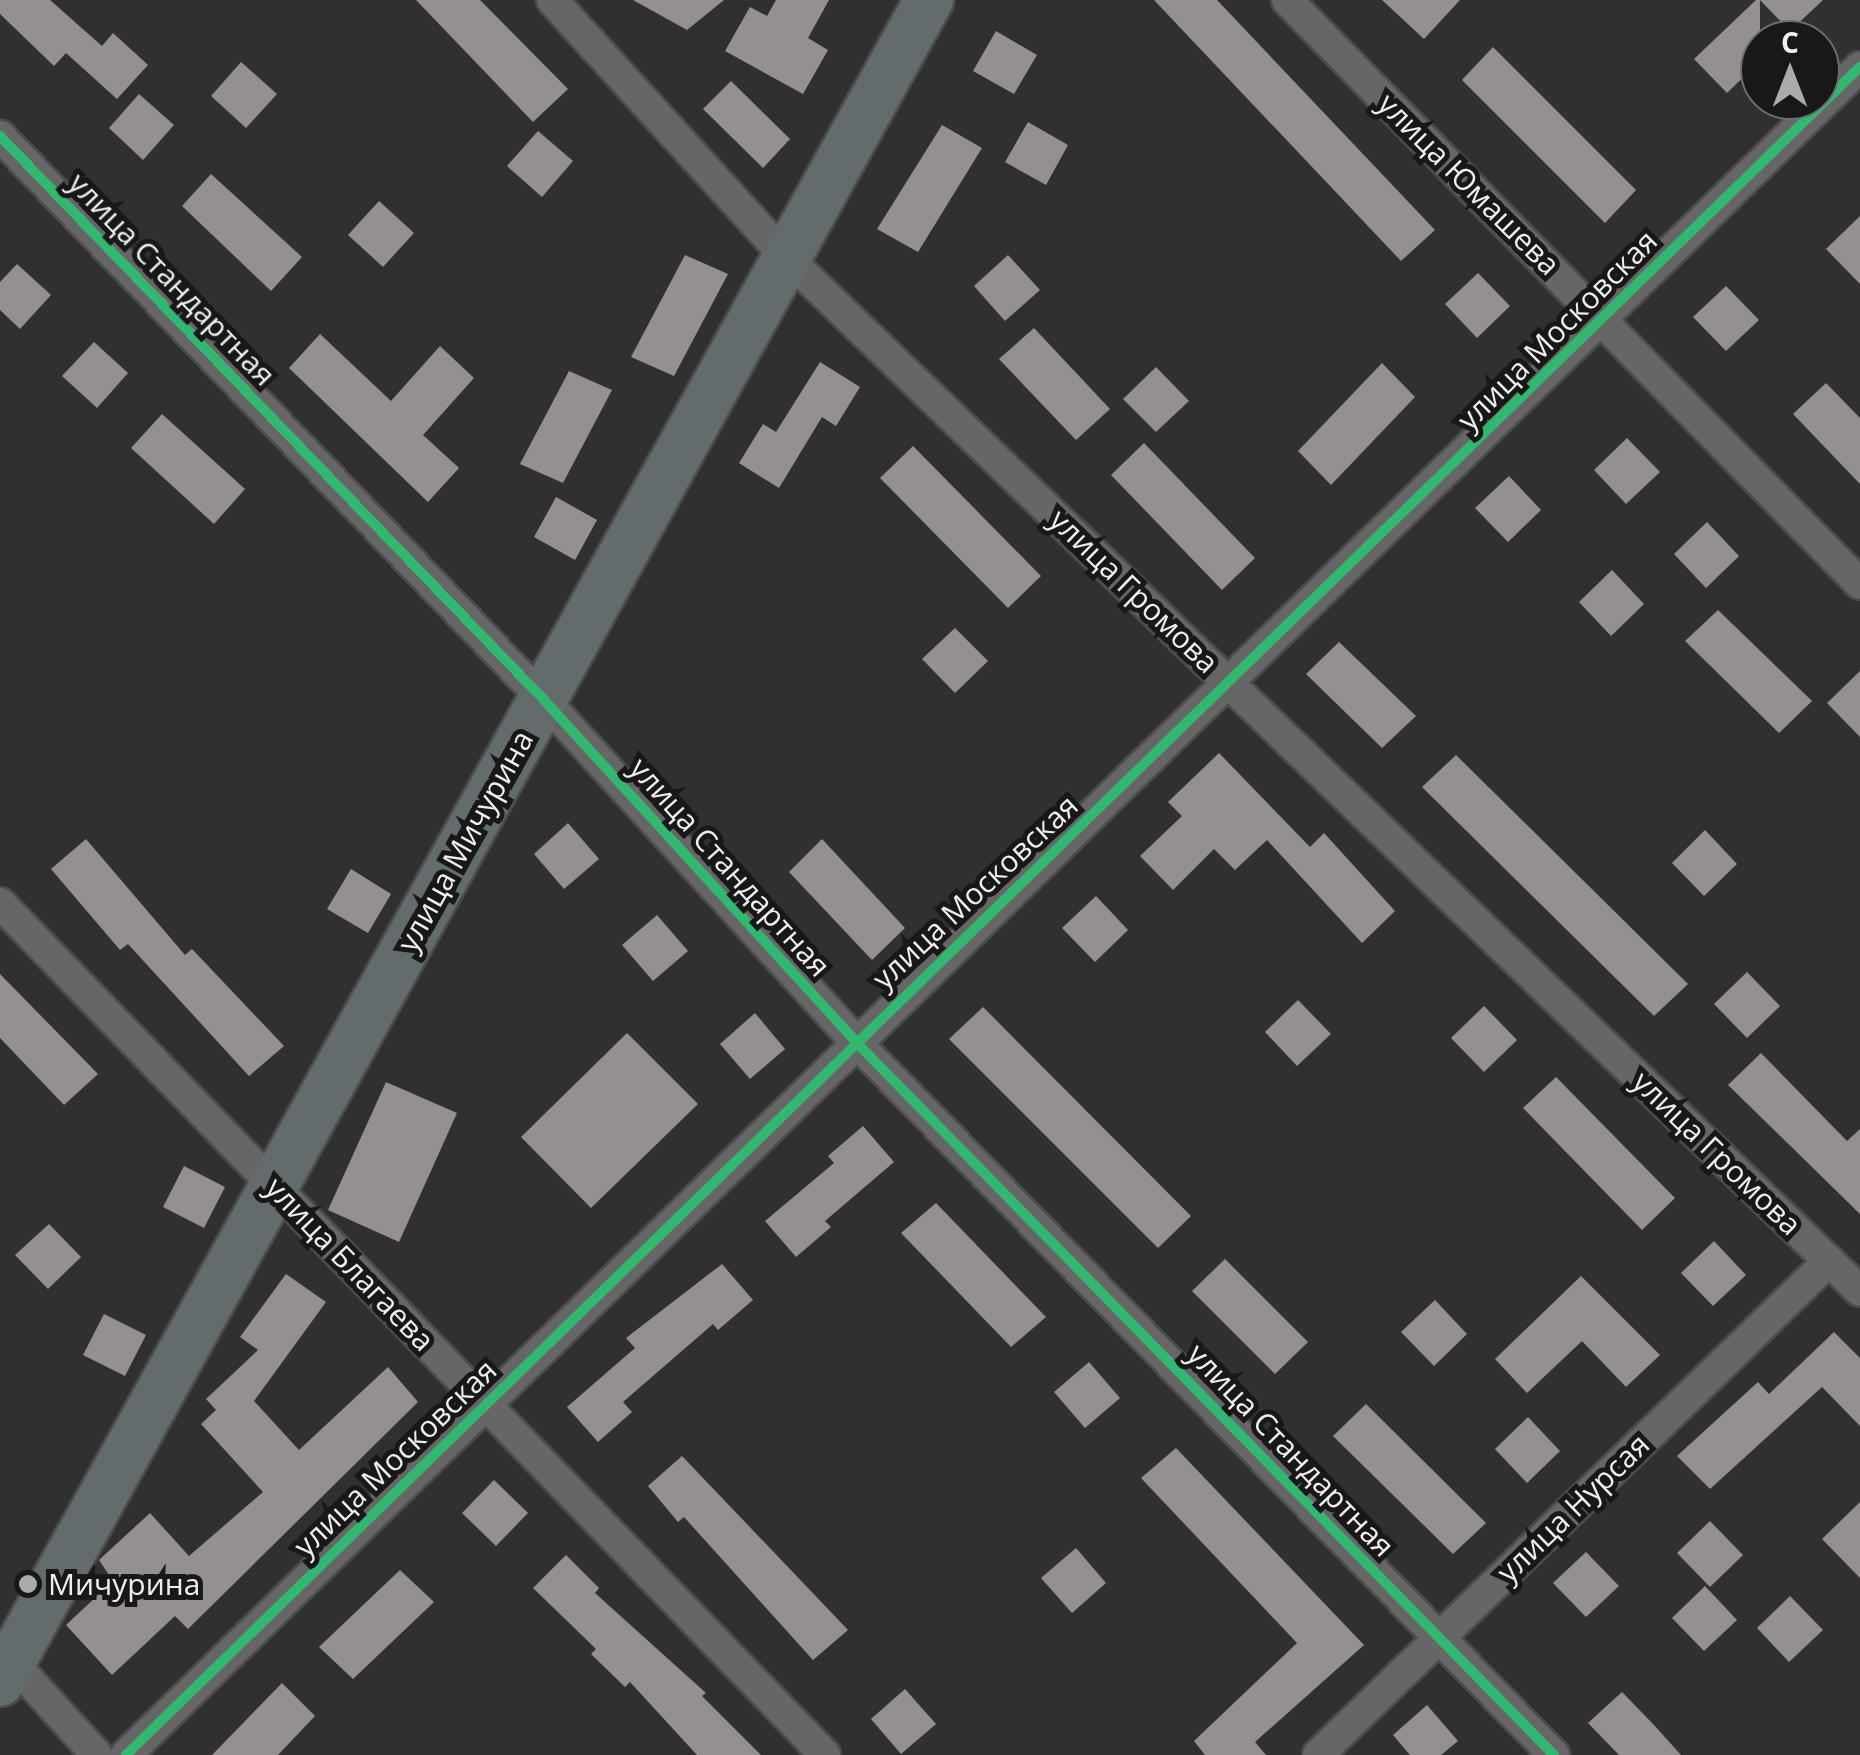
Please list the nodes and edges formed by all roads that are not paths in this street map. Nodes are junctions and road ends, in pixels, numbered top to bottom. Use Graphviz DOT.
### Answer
graph roads {
  1 [pos="552,0"];
  2 [pos="929,0"];
  3 [pos="1287,0"];
  4 [pos="1860,67"];
  5 [pos="0,136"];
  6 [pos="787,258"];
  7 [pos="1603,320"];
  8 [pos="1860,584"];
  9 [pos="1232,685"];
  10 [pos="544,700"];
  11 [pos="0,902"];
  12 [pos="854,1040"];
  13 [pos="273,1184"];
  14 [pos="1829,1261"];
  15 [pos="1860,1292"];
  16 [pos="485,1406"];
  17 [pos="1439,1637"];
  18 [pos="4,1664"];
  19 [pos="97,1755"];
  20 [pos="126,1755"];
  21 [pos="825,1755"];
  22 [pos="1318,1755"];
  23 [pos="1554,1755"];
  1 -- 6 [label="street, улица Громова"];
  2 -- 6 [label="main road, улица Мичурина"];
  3 -- 7 [label="street, улица Юмашева"];
  4 -- 7 [label="street, улица Московская"];
  5 -- 10 [label="street, улица Стандартная"];
  6 -- 9 [label="street, улица Громова"];
  6 -- 10 [label="main road, улица Мичурина"];
  7 -- 8 [label="street, улица Юмашева"];
  7 -- 9 [label="street, улица Московская"];
  9 -- 12 [label="street, улица Московская"];
  9 -- 14 [label="street, улица Громова"];
  10 -- 12 [label="street, улица Стандартная"];
  10 -- 13 [label="main road, улица Мичурина"];
  11 -- 13 [label="street, улица Благаева"];
  12 -- 16 [label="street, улица Московская"];
  12 -- 17 [label="street, улица Стандартная"];
  13 -- 16 [label="street, улица Благаева"];
  13 -- 18 [label="main road, улица Мичурина"];
  14 -- 15 [label="street, улица Громова"];
  14 -- 17 [label="street, улица Нурсая"];
  16 -- 20 [label="street, улица Московская"];
  16 -- 21 [label="street, улица Благаева"];
  17 -- 22 [label="street, улица Нурсая"];
  17 -- 23 [label="street, улица Стандартная"];
  18 -- 19 [label="street"];
}
